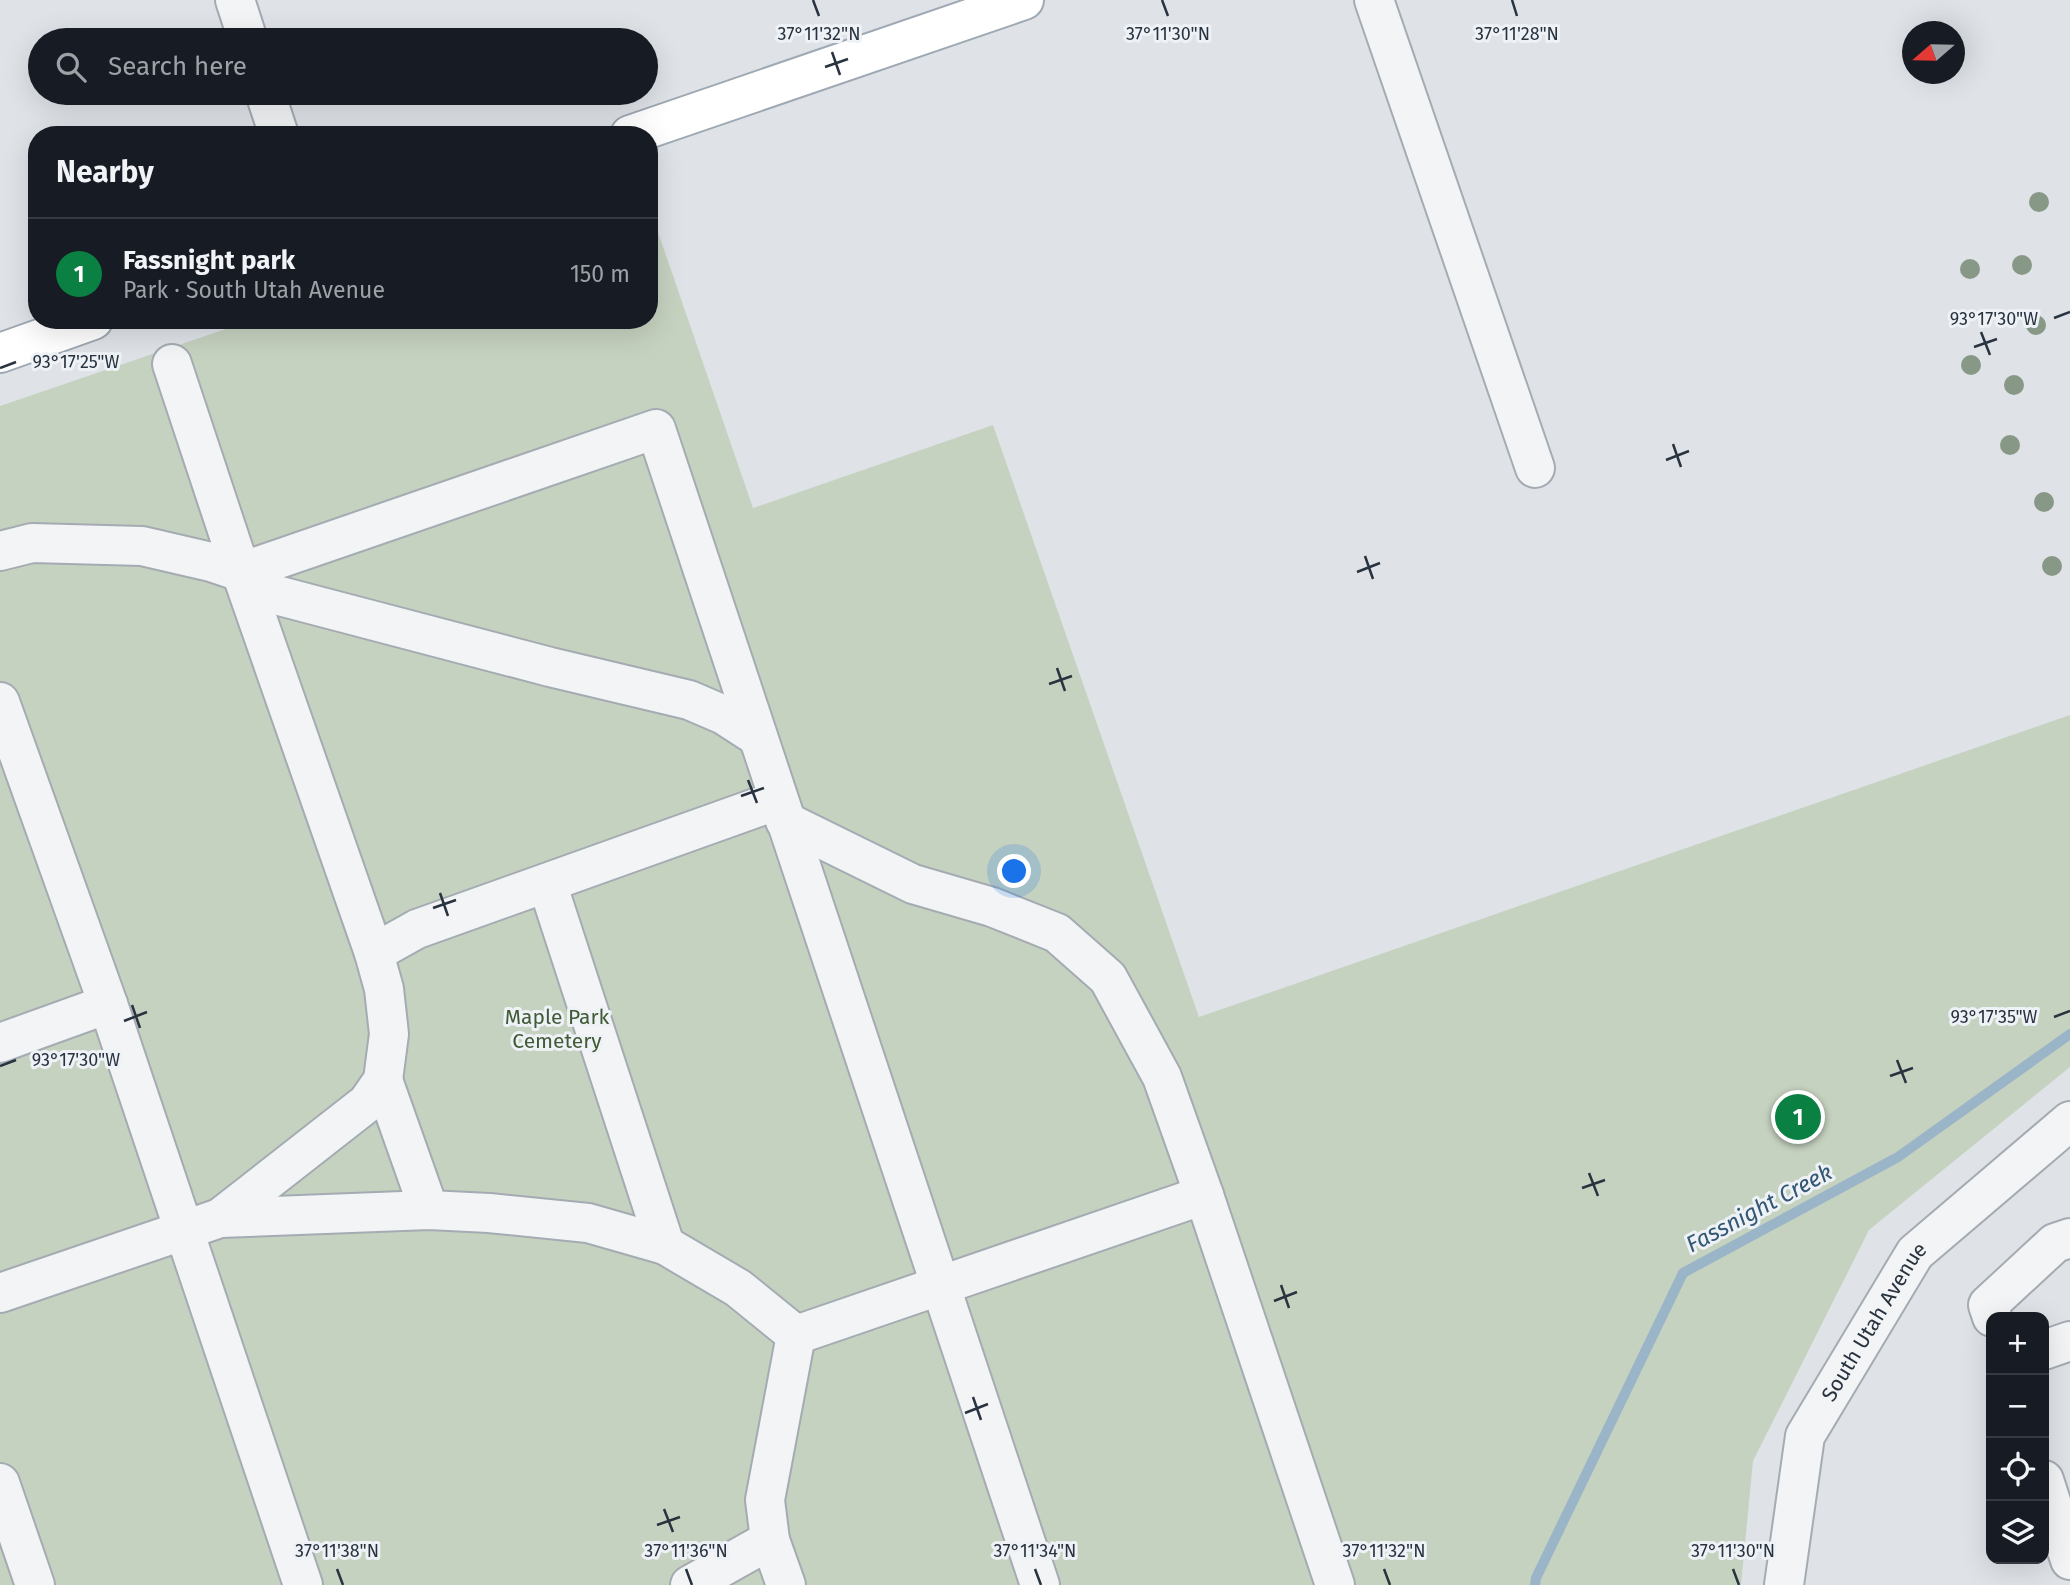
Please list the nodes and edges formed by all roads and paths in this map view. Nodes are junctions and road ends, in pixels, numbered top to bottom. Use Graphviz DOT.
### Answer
graph roads {
  1 [pos="235,0"];
  2 [pos="1024,0"];
  3 [pos="1374,0"];
  4 [pos="244,28"];
  5 [pos="269,105"];
  6 [pos="276,126"];
  7 [pos="656,126"];
  8 [pos="62,329"];
  9 [pos="2,346"];
  10 [pos="172,364"];
  11 [pos="1535,468"];
  12 [pos="0,551"];
  13 [pos="241,572"];
  14 [pos="0,702"];
  15 [pos="758,737"];
  16 [pos="8,752"];
  17 [pos="782,810"];
  18 [pos="547,883"];
  19 [pos="374,953"];
  20 [pos="108,1004"];
  21 [pos="0,1043"];
  22 [pos="383,1080"];
  23 [pos="2070,1121"];
  24 [pos="1205,1195"];
  25 [pos="429,1210"];
  26 [pos="220,1218"];
  27 [pos="183,1230"];
  28 [pos="2070,1238"];
  29 [pos="665,1245"];
  30 [pos="941,1287"];
  31 [pos="0,1293"];
  32 [pos="1991,1312"];
  33 [pos="796,1335"];
  34 [pos="2070,1341"];
  35 [pos="2049,1348"];
  36 [pos="0,1483"];
  37 [pos="2049,1495"];
  38 [pos="770,1540"];
  39 [pos="2070,1560"];
  40 [pos="35,1585"];
  41 [pos="303,1585"];
  42 [pos="690,1585"];
  43 [pos="786,1585"];
  44 [pos="1040,1585"];
  45 [pos="1335,1585"];
  46 [pos="1784,1585"];
  1 -- 4 [label="street"];
  2 -- 7 [label="main road"];
  3 -- 11 [label="street"];
  5 -- 6 [label="street"];
  8 -- 9 [label="main road"];
  10 -- 13 [label="street"];
  12 -- 13 [label="street"];
  13 -- 15 [label="street"];
  13 -- 15 [label="street"];
  13 -- 19 [label="street"];
  14 -- 16 [label="street"];
  15 -- 17 [label="street"];
  16 -- 20 [label="street"];
  17 -- 18 [label="street"];
  17 -- 24 [label="street"];
  17 -- 30 [label="street"];
  18 -- 19 [label="street"];
  18 -- 29 [label="street"];
  19 -- 22 [label="street"];
  20 -- 21 [label="street"];
  20 -- 27 [label="street"];
  22 -- 25 [label="street"];
  22 -- 26 [label="street"];
  23 -- 46 [label="street, South Utah Avenue"];
  24 -- 30 [label="street"];
  24 -- 45 [label="street"];
  25 -- 26 [label="street"];
  25 -- 29 [label="street"];
  26 -- 27 [label="street"];
  27 -- 31 [label="street"];
  27 -- 41 [label="street"];
  28 -- 32 [label="street"];
  29 -- 33 [label="street"];
  30 -- 33 [label="street"];
  30 -- 44 [label="street"];
  33 -- 38 [label="street"];
  34 -- 35 [label="street"];
  36 -- 40 [label="street"];
  37 -- 39 [label="street"];
  38 -- 42 [label="street"];
  38 -- 43 [label="street"];
}
